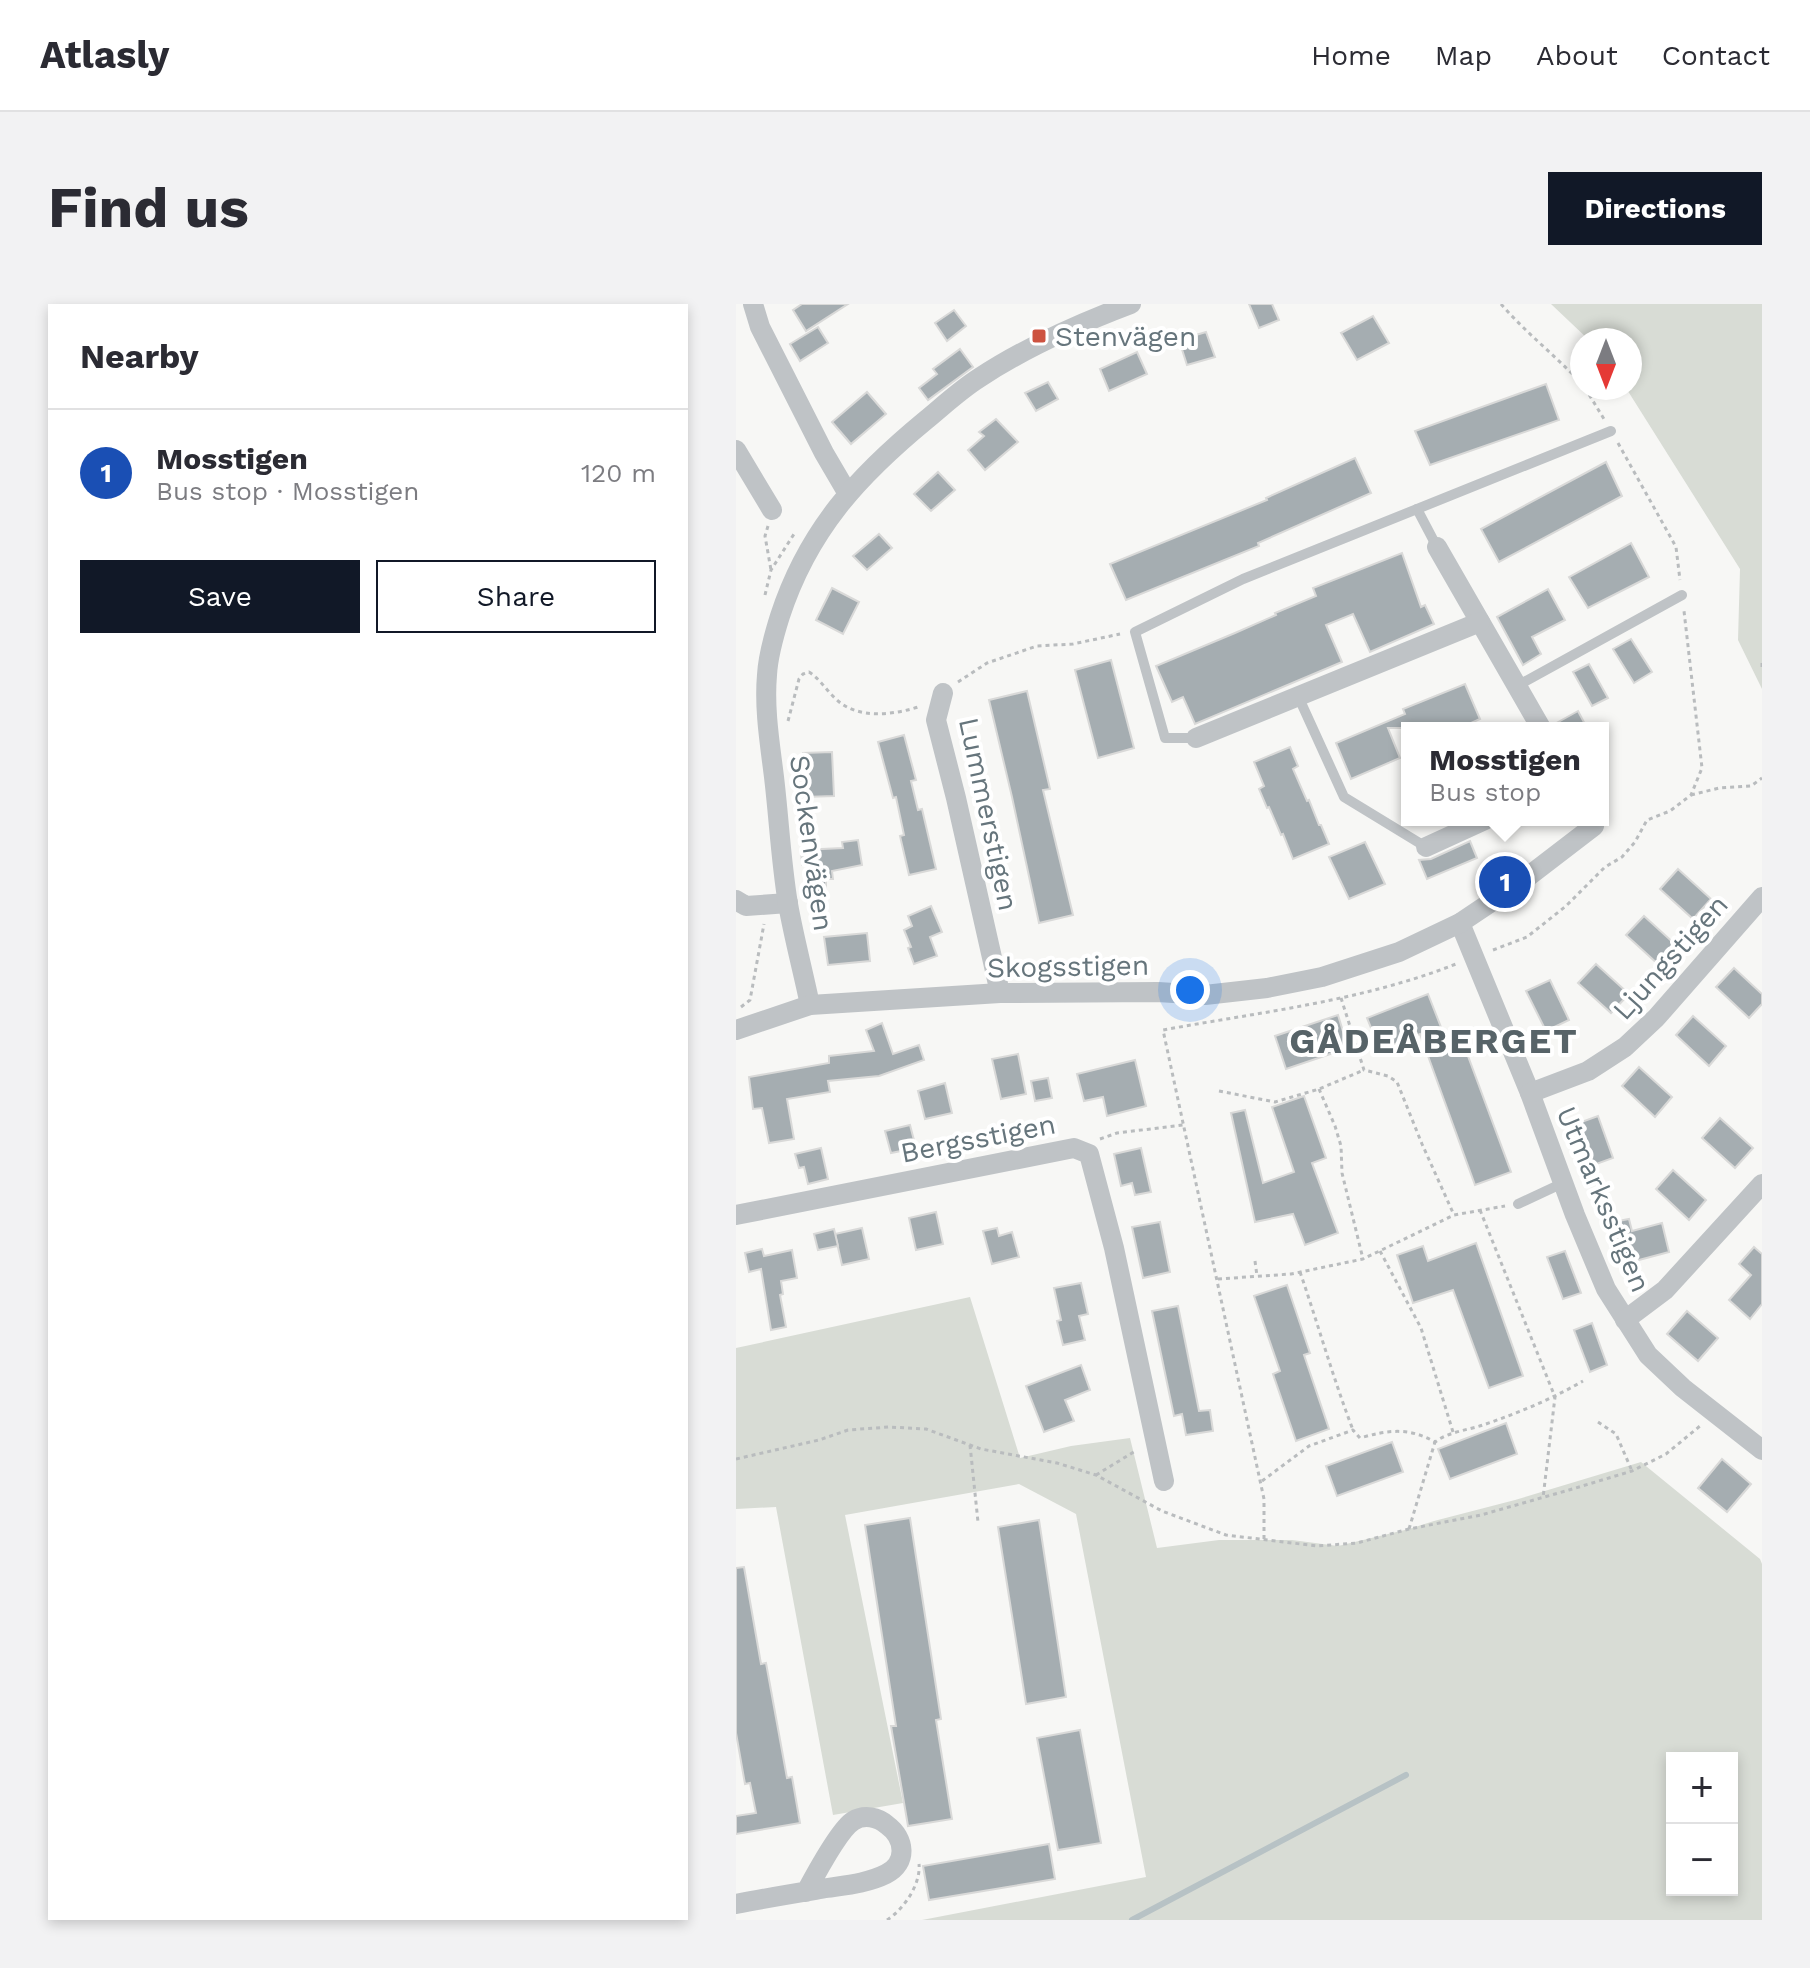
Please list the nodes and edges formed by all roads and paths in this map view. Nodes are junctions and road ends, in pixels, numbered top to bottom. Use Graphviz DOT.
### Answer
graph roads {
  1 [pos="753,304"];
  2 [pos="1131,304"];
  3 [pos="1501,304"];
  4 [pos="1570,371"];
  5 [pos="1611,431"];
  6 [pos="736,450"];
  7 [pos="848,494"];
  8 [pos="1417,509"];
  9 [pos="772,510"];
  10 [pos="1437,547"];
  11 [pos="771,570"];
  12 [pos="1682,595"];
  13 [pos="1480,622"];
  14 [pos="1135,632"];
  15 [pos="1517,686"];
  16 [pos="943,693"];
  17 [pos="1298,696"];
  18 [pos="1538,722"];
  19 [pos="769,731"];
  20 [pos="1196,738"];
  21 [pos="1760,780"];
  22 [pos="1762,789"];
  23 [pos="1691,795"];
  24 [pos="1472,826"];
  25 [pos="1594,826"];
  26 [pos="1426,847"];
  27 [pos="1762,897"];
  28 [pos="736,900"];
  29 [pos="788,903"];
  30 [pos="1460,923"];
  31 [pos="1000,993"];
  32 [pos="1341,998"];
  33 [pos="810,1005"];
  34 [pos="736,1030"];
  35 [pos="1364,1070"];
  36 [pos="1319,1089"];
  37 [pos="1219,1091"];
  38 [pos="1530,1093"];
  39 [pos="1183,1125"];
  40 [pos="1074,1148"];
  41 [pos="1563,1183"];
  42 [pos="1762,1184"];
  43 [pos="1518,1204"];
  44 [pos="1480,1210"];
  45 [pos="736,1215"];
  46 [pos="1454,1215"];
  47 [pos="1380,1251"];
  48 [pos="1363,1259"];
  49 [pos="1255,1261"];
  50 [pos="1300,1272"];
  51 [pos="1257,1276"];
  52 [pos="1218,1279"];
  53 [pos="1625,1320"];
  54 [pos="1583,1381"];
  55 [pos="1555,1397"];
  56 [pos="1715,1413"];
  57 [pos="1598,1422"];
  58 [pos="1353,1430"];
  59 [pos="1454,1433"];
  60 [pos="1155,1439"];
  61 [pos="1435,1442"];
  62 [pos="970,1445"];
  63 [pos="1762,1450"];
  64 [pos="736,1459"];
  65 [pos="1632,1471"];
  66 [pos="1096,1475"];
  67 [pos="1164,1481"];
  68 [pos="1261,1482"];
  69 [pos="1543,1498"];
  70 [pos="978,1522"];
  71 [pos="1409,1529"];
  72 [pos="919,1859"];
  73 [pos="806,1892"];
  74 [pos="736,1904"];
  75 [pos="887,1920"];
  1 -- 7 [label="street"];
  2 -- 7 [label="street, Sockenvägen"];
  3 -- 4 [label="path"];
  5 -- 8 [label="lane"];
  6 -- 9 [label="street"];
  7 -- 19 [label="street, Sockenvägen"];
  8 -- 10 [label="lane"];
  8 -- 14 [label="lane"];
  9 -- 11 [label="path"];
  10 -- 13 [label="street"];
  12 -- 15 [label="lane"];
  13 -- 15 [label="street"];
  13 -- 17 [label="street"];
  14 -- 16 [label="path"];
  14 -- 20 [label="lane"];
  15 -- 18 [label="street"];
  16 -- 19 [label="path"];
  16 -- 31 [label="street, Lummerstigen"];
  17 -- 20 [label="street"];
  17 -- 26 [label="lane"];
  19 -- 29 [label="street, Sockenvägen"];
  21 -- 22 [label="path"];
  21 -- 23 [label="path"];
  24 -- 26 [label="street"];
  25 -- 30 [label="street, Skogsstigen"];
  27 -- 38 [label="street, Ljungstigen"];
  28 -- 29 [label="street"];
  29 -- 33 [label="street, Sockenvägen"];
  30 -- 31 [label="street, Skogsstigen"];
  30 -- 38 [label="street, Utmarksstigen"];
  31 -- 33 [label="street, Skogsstigen"];
  32 -- 35 [label="path"];
  33 -- 34 [label="street"];
  35 -- 36 [label="path"];
  35 -- 46 [label="path"];
  36 -- 37 [label="path"];
  36 -- 48 [label="path"];
  38 -- 41 [label="street, Utmarksstigen"];
  39 -- 40 [label="path"];
  40 -- 45 [label="street, Bergsstigen"];
  40 -- 60 [label="street, Bergsstigen"];
  41 -- 43 [label="lane"];
  41 -- 53 [label="street, Utmarksstigen"];
  42 -- 53 [label="street"];
  43 -- 44 [label="path"];
  44 -- 46 [label="path"];
  44 -- 55 [label="path"];
  46 -- 47 [label="path"];
  47 -- 48 [label="path"];
  47 -- 59 [label="path"];
  48 -- 50 [label="path"];
  49 -- 51 [label="path"];
  50 -- 51 [label="path"];
  50 -- 58 [label="path"];
  51 -- 52 [label="path"];
  53 -- 56 [label="street, Utmarksstigen"];
  54 -- 55 [label="path"];
  55 -- 59 [label="path"];
  55 -- 69 [label="path"];
  56 -- 63 [label="street, Utmarksstigen"];
  56 -- 65 [label="path"];
  57 -- 65 [label="path"];
  58 -- 61 [label="path"];
  58 -- 68 [label="path"];
  59 -- 61 [label="path"];
  60 -- 66 [label="path"];
  60 -- 67 [label="street, Bergsstigen"];
  61 -- 71 [label="path"];
  62 -- 64 [label="path"];
  62 -- 66 [label="path"];
  62 -- 70 [label="path"];
  65 -- 69 [label="path"];
  66 -- 71 [label="path"];
  69 -- 71 [label="path"];
  72 -- 75 [label="path"];
  73 -- 73 [label="street"];
  73 -- 74 [label="street"];
}
